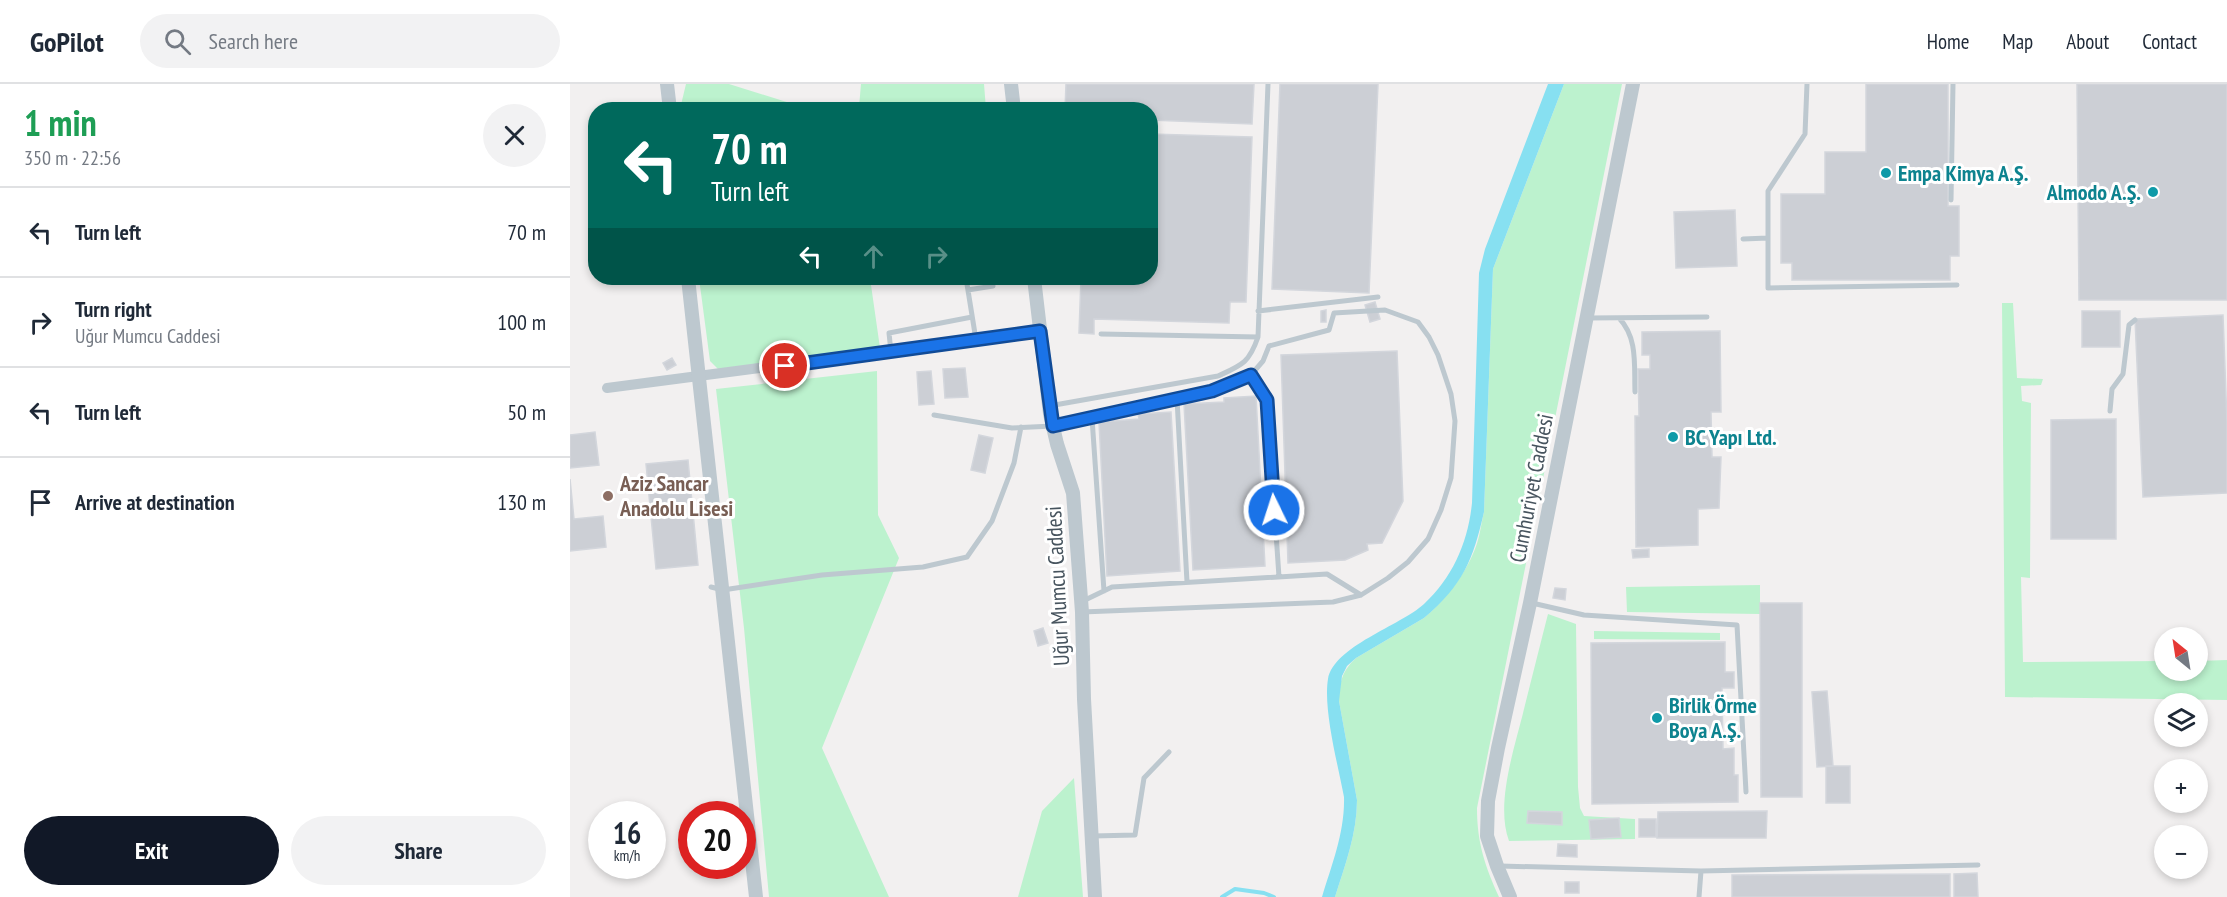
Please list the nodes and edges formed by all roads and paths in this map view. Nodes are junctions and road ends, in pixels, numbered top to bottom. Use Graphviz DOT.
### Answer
graph roads {
  1 [pos="667,84"];
  2 [pos="1011,84"];
  3 [pos="1268,84"];
  4 [pos="1633,84"];
  5 [pos="1807,84"];
  6 [pos="1953,84"];
  7 [pos="669,102"];
  8 [pos="1013,102"];
  9 [pos="1951,200"];
  10 [pos="1768,237"];
  11 [pos="1743,239"];
  12 [pos="689,285"];
  13 [pos="967,285"];
  14 [pos="1035,285"];
  15 [pos="1958,285"];
  16 [pos="993,286"];
  17 [pos="968,290"];
  18 [pos="1378,297"];
  19 [pos="1258,311"];
  20 [pos="972,317"];
  21 [pos="1707,317"];
  22 [pos="1586,318"];
  23 [pos="1619,318"];
  24 [pos="2136,320"];
  25 [pos="1040,331"];
  26 [pos="1101,333"];
  27 [pos="1258,337"];
  28 [pos="976,340"];
  29 [pos="891,352"];
  30 [pos="1251,375"];
  31 [pos="698,377"];
  32 [pos="607,388"];
  33 [pos="1635,392"];
  34 [pos="1177,399"];
  35 [pos="1049,405"];
  36 [pos="2110,411"];
  37 [pos="934,416"];
  38 [pos="1092,417"];
  39 [pos="1053,426"];
  40 [pos="1022,427"];
  41 [pos="1279,577"];
  42 [pos="1187,582"];
  43 [pos="717,589"];
  44 [pos="1104,591"];
  45 [pos="1361,595"];
  46 [pos="1530,603"];
  47 [pos="1081,607"];
  48 [pos="1169,752"];
  49 [pos="1746,792"];
  50 [pos="1092,836"];
  51 [pos="1978,865"];
  52 [pos="1497,866"];
  53 [pos="1701,870"];
  54 [pos="756,897"];
  55 [pos="1095,897"];
  56 [pos="1510,897"];
  57 [pos="1699,897"];
  1 -- 7 [label="street"];
  2 -- 8 [label="street"];
  3 -- 19 [label="lane"];
  4 -- 22 [label="street, Cumhuriyet Caddesi"];
  5 -- 10 [label="lane"];
  6 -- 9 [label="lane"];
  10 -- 11 [label="lane"];
  10 -- 15 [label="lane"];
  12 -- 31 [label="street"];
  13 -- 17 [label="lane"];
  14 -- 25 [label="street, Uğur Mumcu Caddesi"];
  16 -- 17 [label="lane"];
  17 -- 20 [label="lane"];
  18 -- 19 [label="lane"];
  19 -- 27 [label="lane"];
  20 -- 28 [label="lane"];
  20 -- 29 [label="lane"];
  21 -- 23 [label="lane"];
  22 -- 23 [label="lane"];
  22 -- 46 [label="street, Cumhuriyet Caddesi"];
  23 -- 33 [label="lane"];
  24 -- 36 [label="lane"];
  25 -- 28 [label="street"];
  25 -- 35 [label="street, Uğur Mumcu Caddesi"];
  26 -- 27 [label="lane"];
  27 -- 35 [label="lane"];
  28 -- 29 [label="street"];
  29 -- 31 [label="street"];
  30 -- 34 [label="lane"];
  30 -- 41 [label="lane"];
  30 -- 45 [label="lane"];
  31 -- 32 [label="street"];
  31 -- 43 [label="street"];
  34 -- 38 [label="lane"];
  34 -- 42 [label="lane"];
  35 -- 39 [label="street, Uğur Mumcu Caddesi"];
  37 -- 40 [label="lane"];
  38 -- 39 [label="lane"];
  38 -- 44 [label="lane"];
  39 -- 40 [label="lane"];
  39 -- 47 [label="street, Uğur Mumcu Caddesi"];
  40 -- 43 [label="lane"];
  41 -- 42 [label="lane"];
  41 -- 45 [label="lane"];
  42 -- 44 [label="lane"];
  43 -- 54 [label="street"];
  44 -- 47 [label="lane"];
  45 -- 47 [label="lane"];
  46 -- 49 [label="lane"];
  46 -- 52 [label="street, Cumhuriyet Caddesi"];
  47 -- 50 [label="street, Uğur Mumcu Caddesi"];
  48 -- 50 [label="lane"];
  50 -- 55 [label="street, Uğur Mumcu Caddesi"];
  51 -- 53 [label="lane"];
  52 -- 53 [label="lane"];
  52 -- 56 [label="street, Cumhuriyet Caddesi"];
  53 -- 57 [label="lane"];
}
